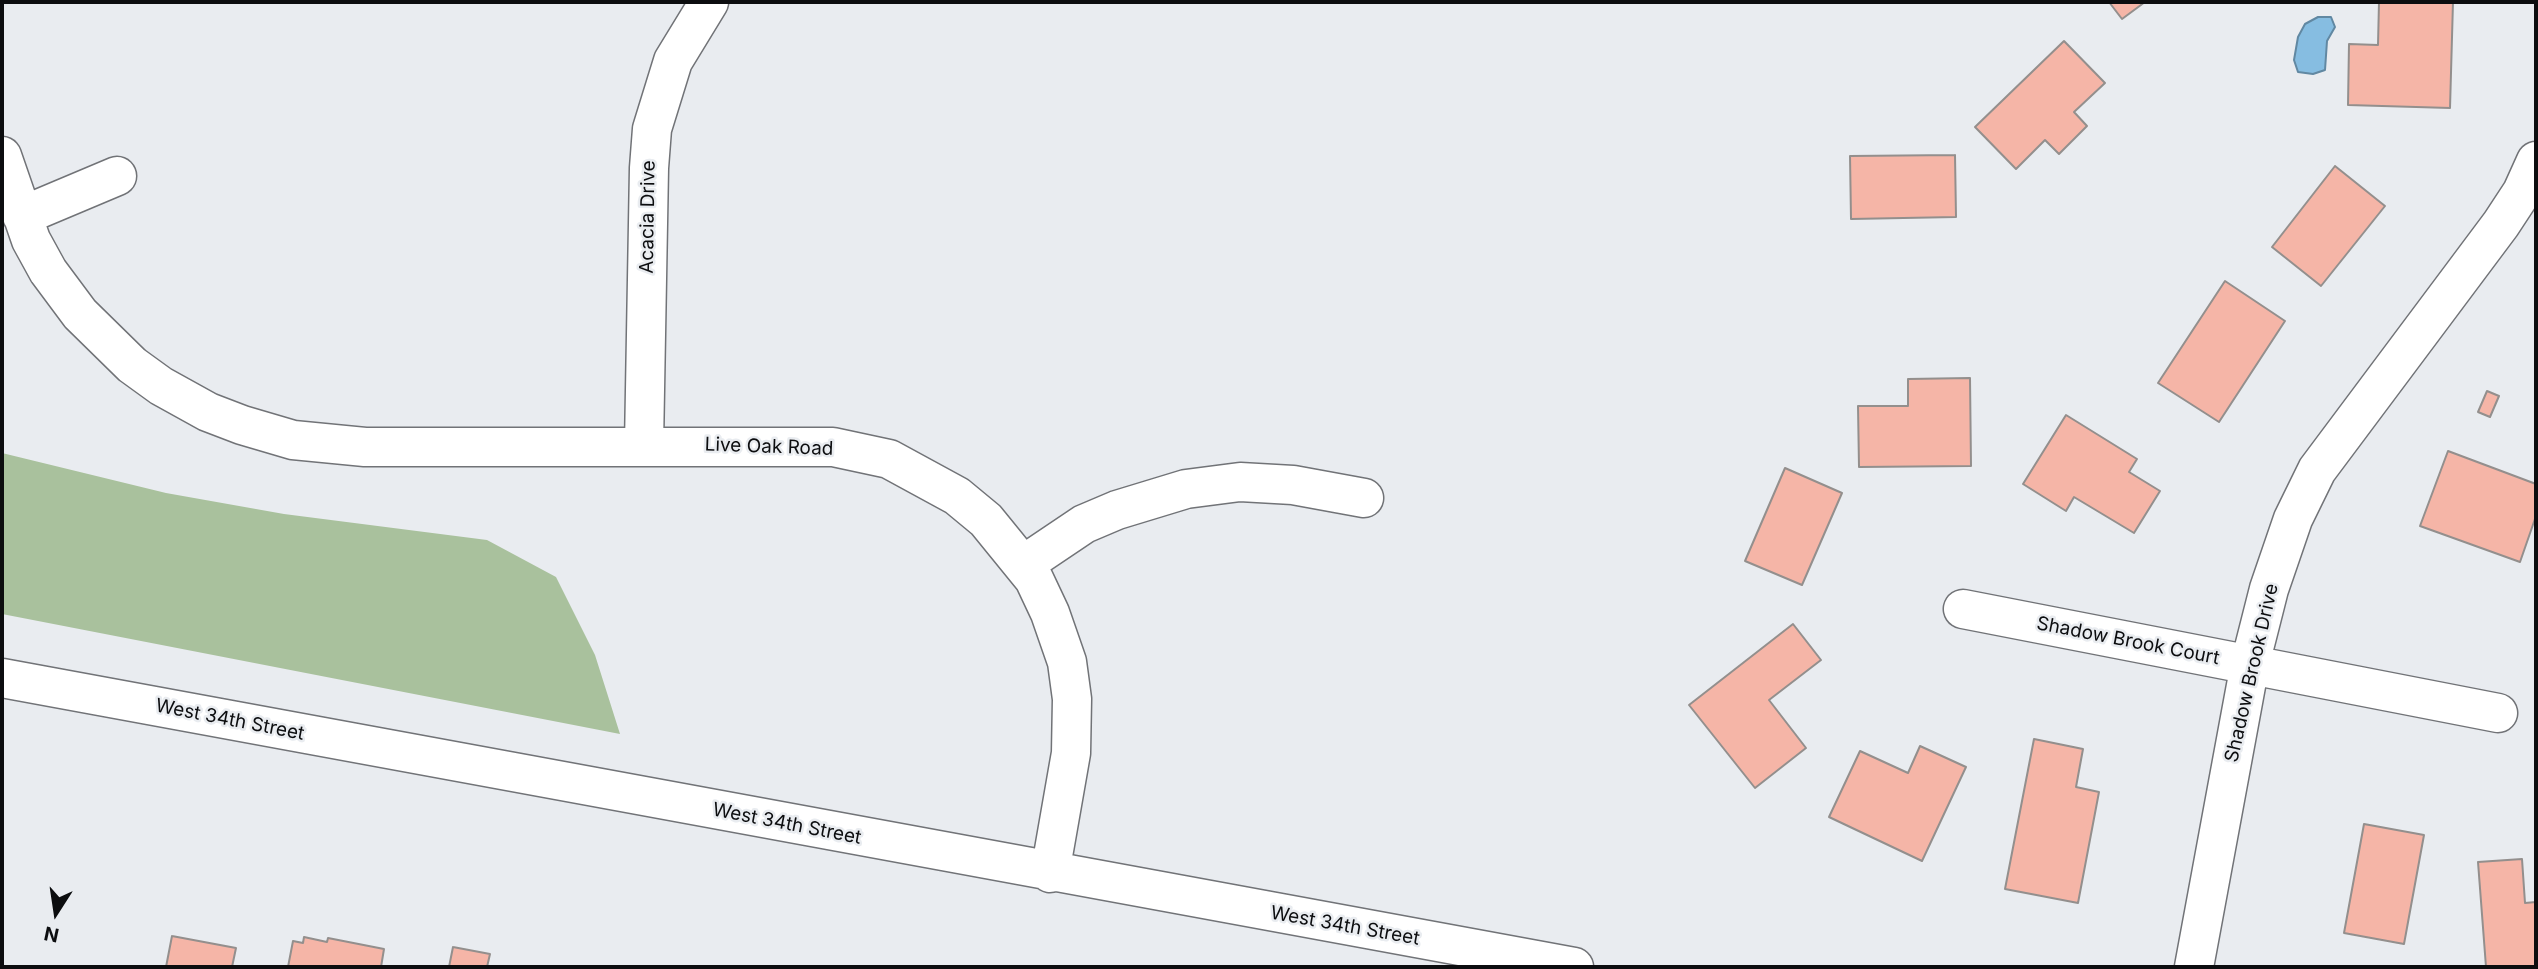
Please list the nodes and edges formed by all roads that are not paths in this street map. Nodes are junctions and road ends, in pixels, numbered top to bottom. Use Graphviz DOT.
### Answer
graph roads {
  1 [pos="709,2"];
  2 [pos="2,156"];
  3 [pos="2536,161"];
  4 [pos="117,176"];
  5 [pos="22,216"];
  6 [pos="644,445"];
  7 [pos="1364,498"];
  8 [pos="1023,565"];
  9 [pos="1963,609"];
  10 [pos="2250,664"];
  11 [pos="2,678"];
  12 [pos="2498,713"];
  13 [pos="1050,873"];
  14 [pos="1574,967"];
  15 [pos="2194,967"];
  1 -- 6 [label="street, Acacia Drive"];
  2 -- 5 [label="street, Live Oak Road"];
  3 -- 10 [label="street, Shadow Brook Drive"];
  4 -- 5 [label="street"];
  5 -- 6 [label="street, Live Oak Road"];
  6 -- 8 [label="street, Live Oak Road"];
  7 -- 8 [label="street"];
  8 -- 13 [label="street, Live Oak Road"];
  9 -- 10 [label="street, Shadow Brook Court"];
  10 -- 12 [label="street, Shadow Brook Court"];
  10 -- 15 [label="street, Shadow Brook Drive"];
  11 -- 13 [label="street, West 34th Street"];
  13 -- 14 [label="street, West 34th Street"];
}
